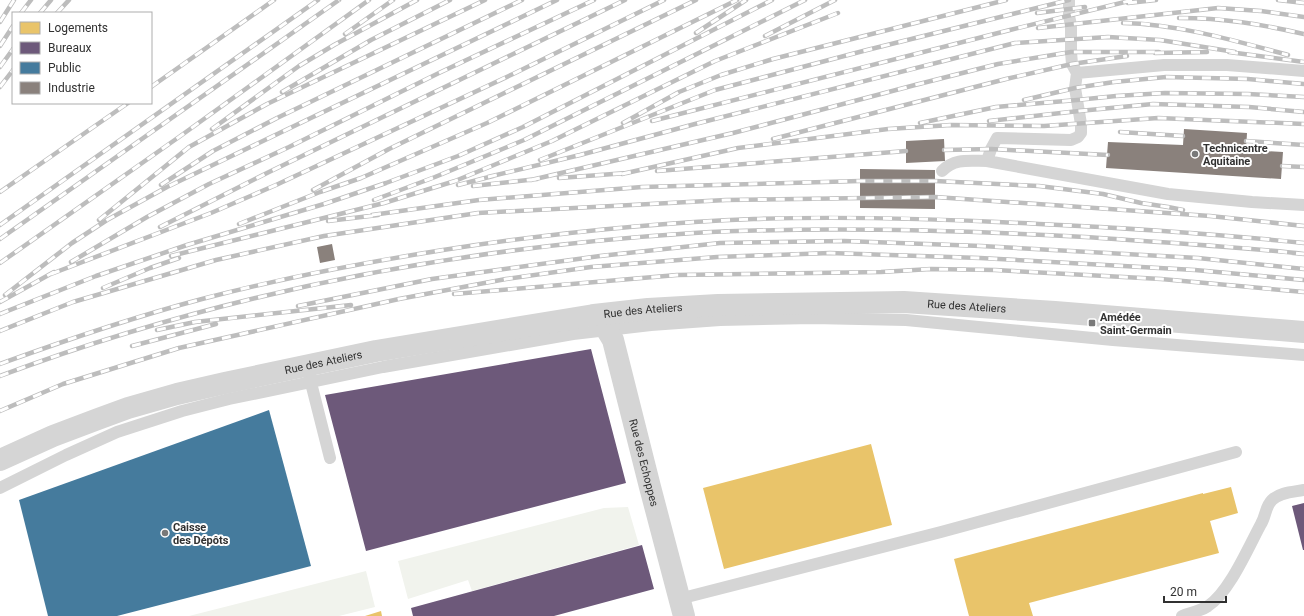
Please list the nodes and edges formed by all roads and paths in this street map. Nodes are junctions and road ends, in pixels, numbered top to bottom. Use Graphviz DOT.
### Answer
graph roads {
  1 [pos="1069,0"];
  2 [pos="1304,71"];
  3 [pos="1076,73"];
  4 [pos="987,161"];
  5 [pos="942,171"];
  6 [pos="1304,205"];
  7 [pos="601,322"];
  8 [pos="1304,332"];
  9 [pos="1304,355"];
  10 [pos="309,375"];
  11 [pos="1236,452"];
  12 [pos="330,458"];
  13 [pos="0,460"];
  14 [pos="0,488"];
  15 [pos="1304,490"];
  16 [pos="682,607"];
  17 [pos="1182,616"];
  1 -- 3 [label="lane"];
  2 -- 3 [label="lane"];
  3 -- 4 [label="lane"];
  4 -- 5 [label="lane"];
  4 -- 6 [label="lane"];
  7 -- 8 [label="street, Rue des Ateliers"];
  7 -- 9 [label="lane"];
  7 -- 10 [label="street, Rue des Ateliers"];
  7 -- 16 [label="street, Rue des Echoppes"];
  10 -- 12 [label="lane"];
  10 -- 13 [label="street, Rue des Ateliers"];
  10 -- 14 [label="lane"];
  11 -- 16 [label="lane"];
  15 -- 17 [label="lane"];
}
